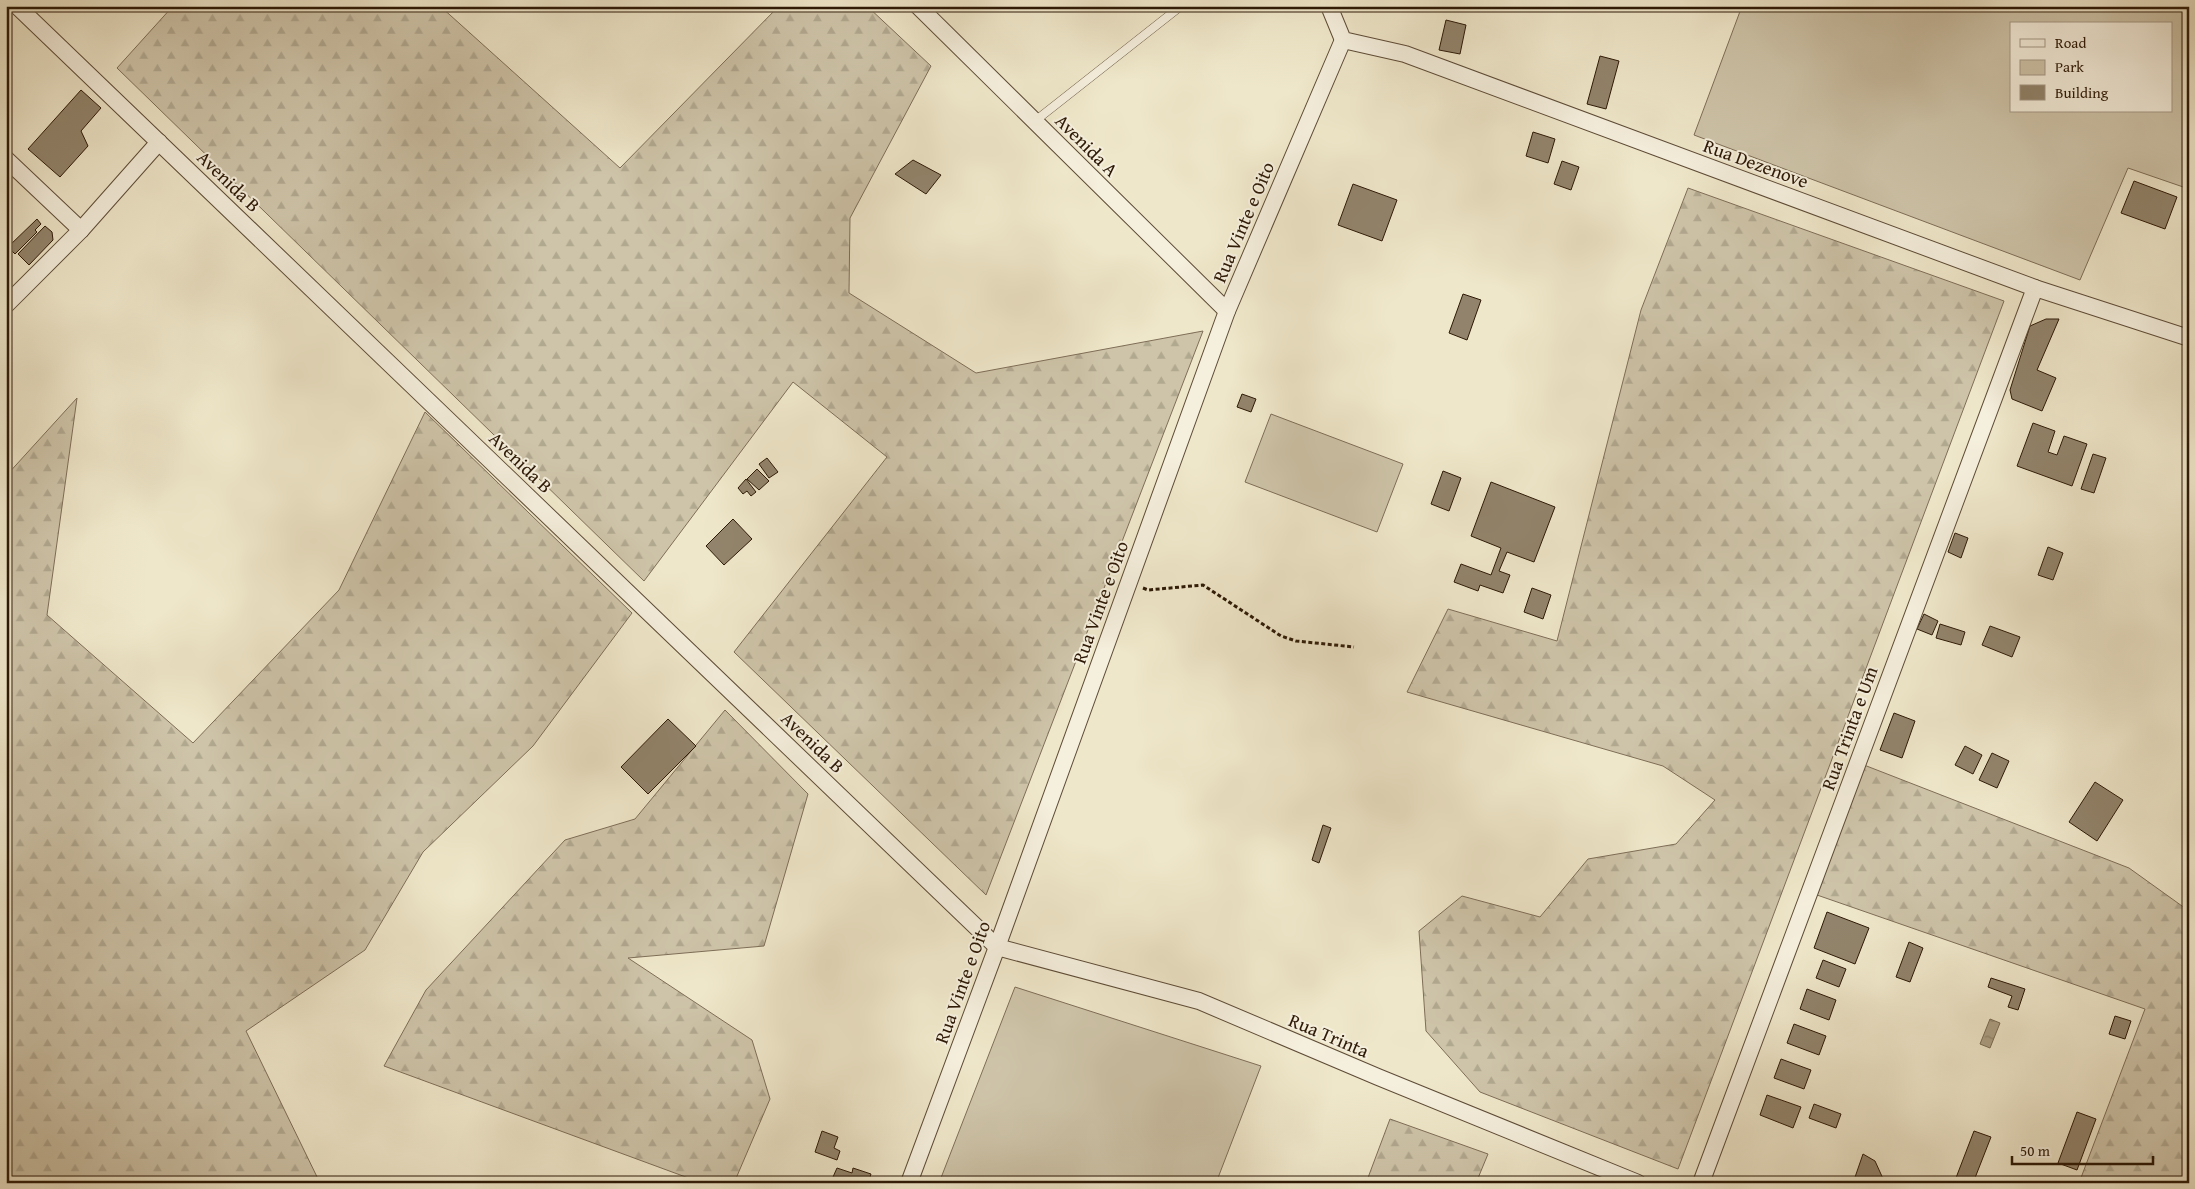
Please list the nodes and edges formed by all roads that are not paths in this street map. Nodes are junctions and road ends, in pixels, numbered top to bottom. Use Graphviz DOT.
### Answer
graph roads {
  1 [pos="17,6"];
  2 [pos="918,6"];
  3 [pos="1181,6"];
  4 [pos="1329,6"];
  5 [pos="1343,40"];
  6 [pos="1035,121"];
  7 [pos="160,142"];
  8 [pos="6,159"];
  9 [pos="81,230"];
  10 [pos="2035,288"];
  11 [pos="6,305"];
  12 [pos="1227,311"];
  13 [pos="2189,338"];
  14 [pos="997,946"];
  15 [pos="909,1183"];
  16 [pos="1638,1183"];
  17 [pos="1701,1183"];
  1 -- 7 [label="street, Avenida B"];
  2 -- 6 [label="street, Avenida A"];
  3 -- 6 [label="lane"];
  4 -- 5 [label="street"];
  5 -- 10 [label="street, Rua Dezenove"];
  5 -- 12 [label="street, Rua Vinte e Oito"];
  6 -- 12 [label="street, Avenida A"];
  7 -- 9 [label="street"];
  7 -- 14 [label="street, Avenida B"];
  8 -- 9 [label="street"];
  9 -- 11 [label="street"];
  10 -- 13 [label="street, Rua Dezenove"];
  10 -- 17 [label="street, Rua Trinta e Um"];
  12 -- 14 [label="street, Rua Vinte e Oito"];
  14 -- 15 [label="street, Rua Vinte e Oito"];
  14 -- 16 [label="street, Rua Trinta"];
}
